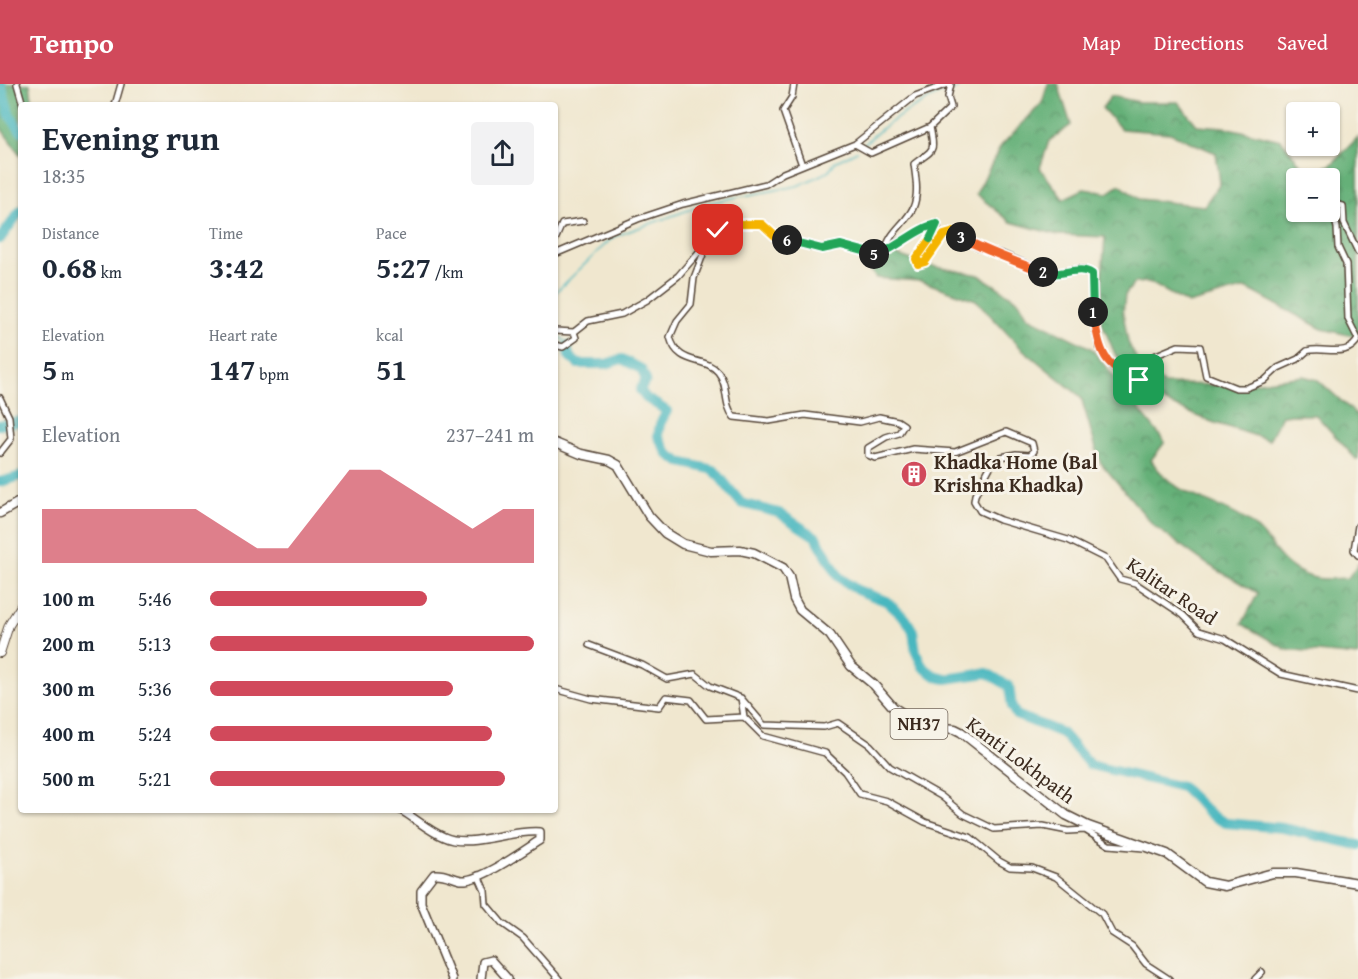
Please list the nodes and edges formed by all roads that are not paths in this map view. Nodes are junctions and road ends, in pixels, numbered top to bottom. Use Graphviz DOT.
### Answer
graph roads {
  1 [pos="17,84"];
  2 [pos="121,84"];
  3 [pos="794,84"];
  4 [pos="950,84"];
  5 [pos="22,102"];
  6 [pos="116,102"];
  7 [pos="930,127"];
  8 [pos="855,144"];
  9 [pos="802,165"];
  10 [pos="583,221"];
  11 [pos="558,233"];
  12 [pos="710,238"];
  13 [pos="1358,252"];
  14 [pos="558,253"];
  15 [pos="885,253"];
  16 [pos="558,331"];
  17 [pos="574,332"];
  18 [pos="558,346"];
  19 [pos="0,398"];
  20 [pos="558,444"];
  21 [pos="0,453"];
  22 [pos="18,503"];
  23 [pos="0,513"];
  24 [pos="1358,526"];
  25 [pos="1358,555"];
  26 [pos="18,611"];
  27 [pos="589,645"];
  28 [pos="0,653"];
  29 [pos="558,690"];
  30 [pos="1358,690"];
  31 [pos="741,698"];
  32 [pos="744,717"];
  33 [pos="406,813"];
  34 [pos="1149,848"];
  35 [pos="478,875"];
  36 [pos="1358,883"];
  37 [pos="1262,972"];
  38 [pos="452,979"];
  39 [pos="482,979"];
  40 [pos="508,979"];
  41 [pos="559,979"];
  42 [pos="1169,979"];
  43 [pos="1255,979"];
  1 -- 5 [label="street"];
  2 -- 6 [label="street"];
  3 -- 9 [label="street"];
  4 -- 7 [label="street"];
  4 -- 8 [label="street"];
  7 -- 8 [label="street"];
  7 -- 15 [label="street"];
  8 -- 9 [label="street"];
  9 -- 14 [label="street"];
  10 -- 11 [label="street"];
  12 -- 15 [label="street"];
  12 -- 17 [label="street"];
  12 -- 30 [label="street, Kalitar Road"];
  13 -- 15 [label="street"];
  16 -- 17 [label="street"];
  17 -- 18 [label="street"];
  19 -- 21 [label="street"];
  20 -- 34 [label="main road, Kanti Lokhpath / NH37"];
  22 -- 23 [label="main road"];
  24 -- 25 [label="street"];
  26 -- 28 [label="main road"];
  27 -- 31 [label="street"];
  29 -- 32 [label="street"];
  31 -- 32 [label="street"];
  31 -- 34 [label="street"];
  32 -- 42 [label="street"];
  33 -- 35 [label="street"];
  34 -- 36 [label="main road, Kanti Lokhpath / NH37"];
  35 -- 38 [label="street"];
  35 -- 41 [label="street"];
  37 -- 43 [label="street"];
  39 -- 40 [label="street"];
}
